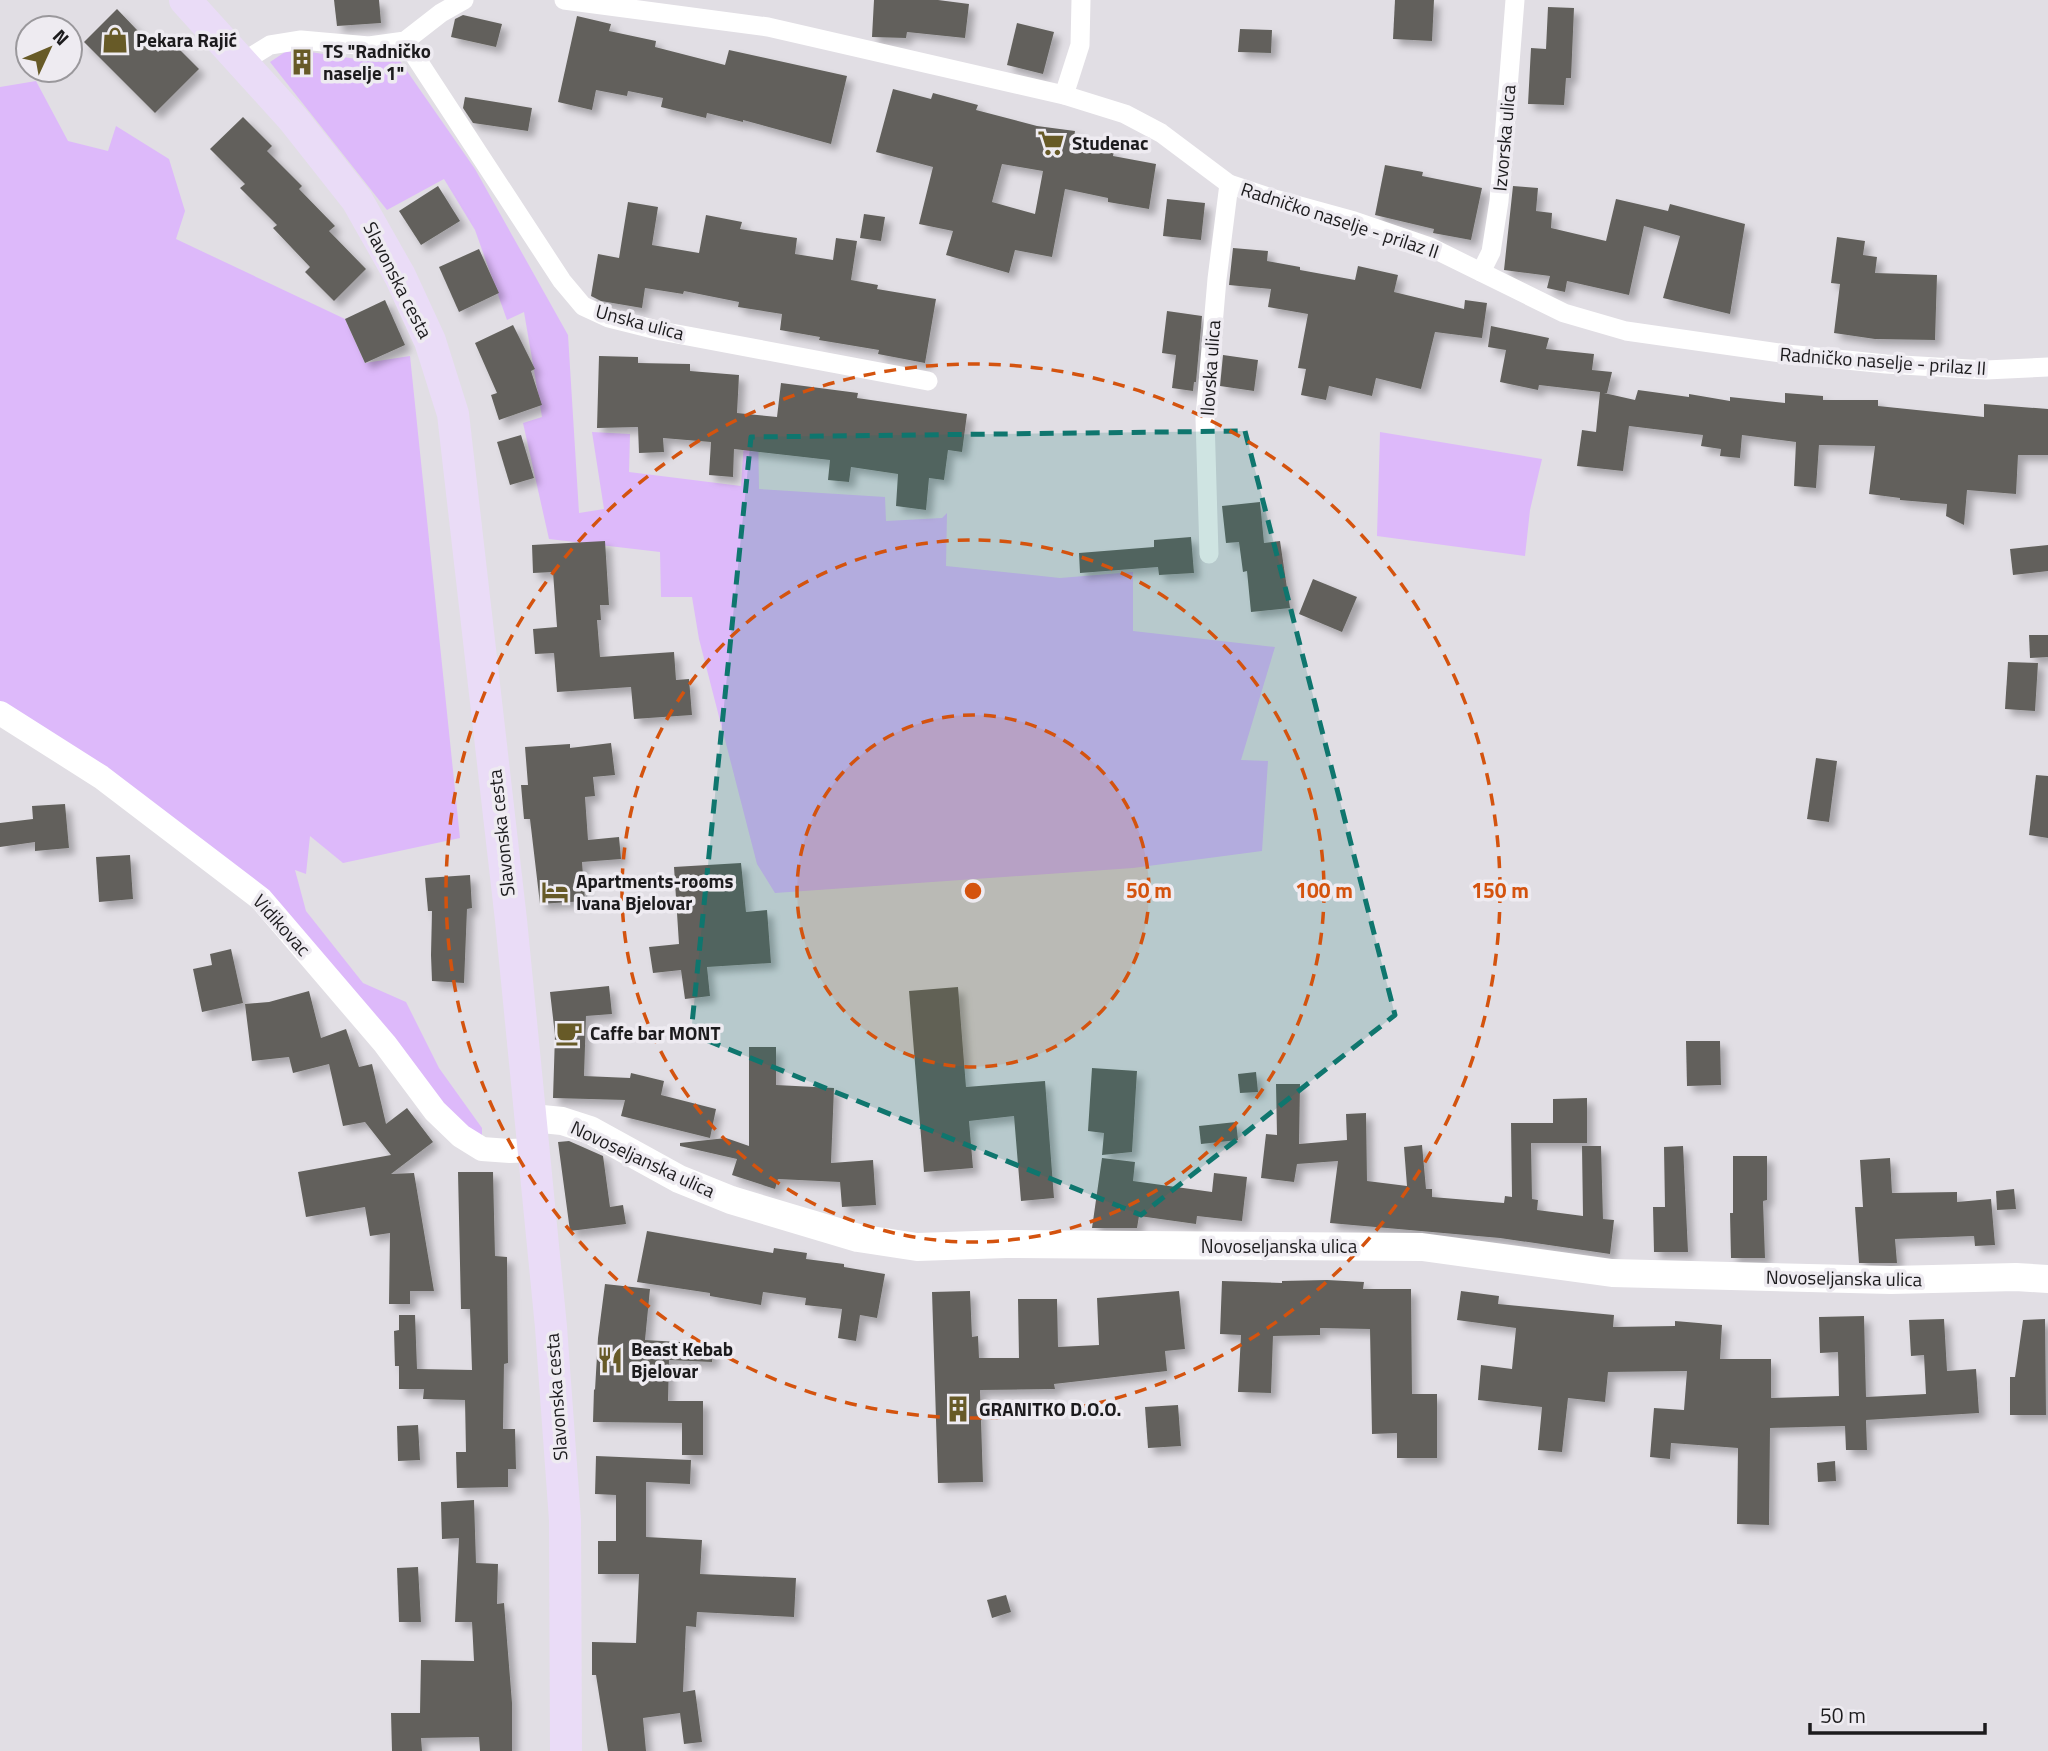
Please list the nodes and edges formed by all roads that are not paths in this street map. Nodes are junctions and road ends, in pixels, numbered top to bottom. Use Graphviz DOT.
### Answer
graph roads {
  1 [pos="185,0"];
  2 [pos="464,0"];
  3 [pos="564,0"];
  4 [pos="1081,0"];
  5 [pos="1516,0"];
  6 [pos="405,41"];
  7 [pos="241,62"];
  8 [pos="1064,95"];
  9 [pos="1228,184"];
  10 [pos="1481,272"];
  11 [pos="2048,367"];
  12 [pos="928,381"];
  13 [pos="1209,554"];
  14 [pos="0,713"];
  15 [pos="532,1118"];
  16 [pos="535,1150"];
  17 [pos="2048,1279"];
  18 [pos="566,1751"];
  1 -- 7 [label="main road, Slavonska cesta"];
  2 -- 6 [label="street"];
  3 -- 8 [label="street, Radničko naselje - prilaz II"];
  4 -- 8 [label="street"];
  5 -- 10 [label="street, Izvorska ulica"];
  6 -- 7 [label="street"];
  6 -- 12 [label="street, Unska ulica"];
  7 -- 15 [label="main road, Slavonska cesta"];
  8 -- 9 [label="street, Radničko naselje - prilaz II"];
  9 -- 10 [label="street, Radničko naselje - prilaz II"];
  9 -- 13 [label="street, Ilovska ulica"];
  10 -- 11 [label="street, Radničko naselje - prilaz II"];
  14 -- 16 [label="street, Vidikovac"];
  15 -- 16 [label="main road, Slavonska cesta"];
  15 -- 17 [label="main road, Novoseljanska ulica"];
  16 -- 18 [label="main road, Slavonska cesta"];
}
